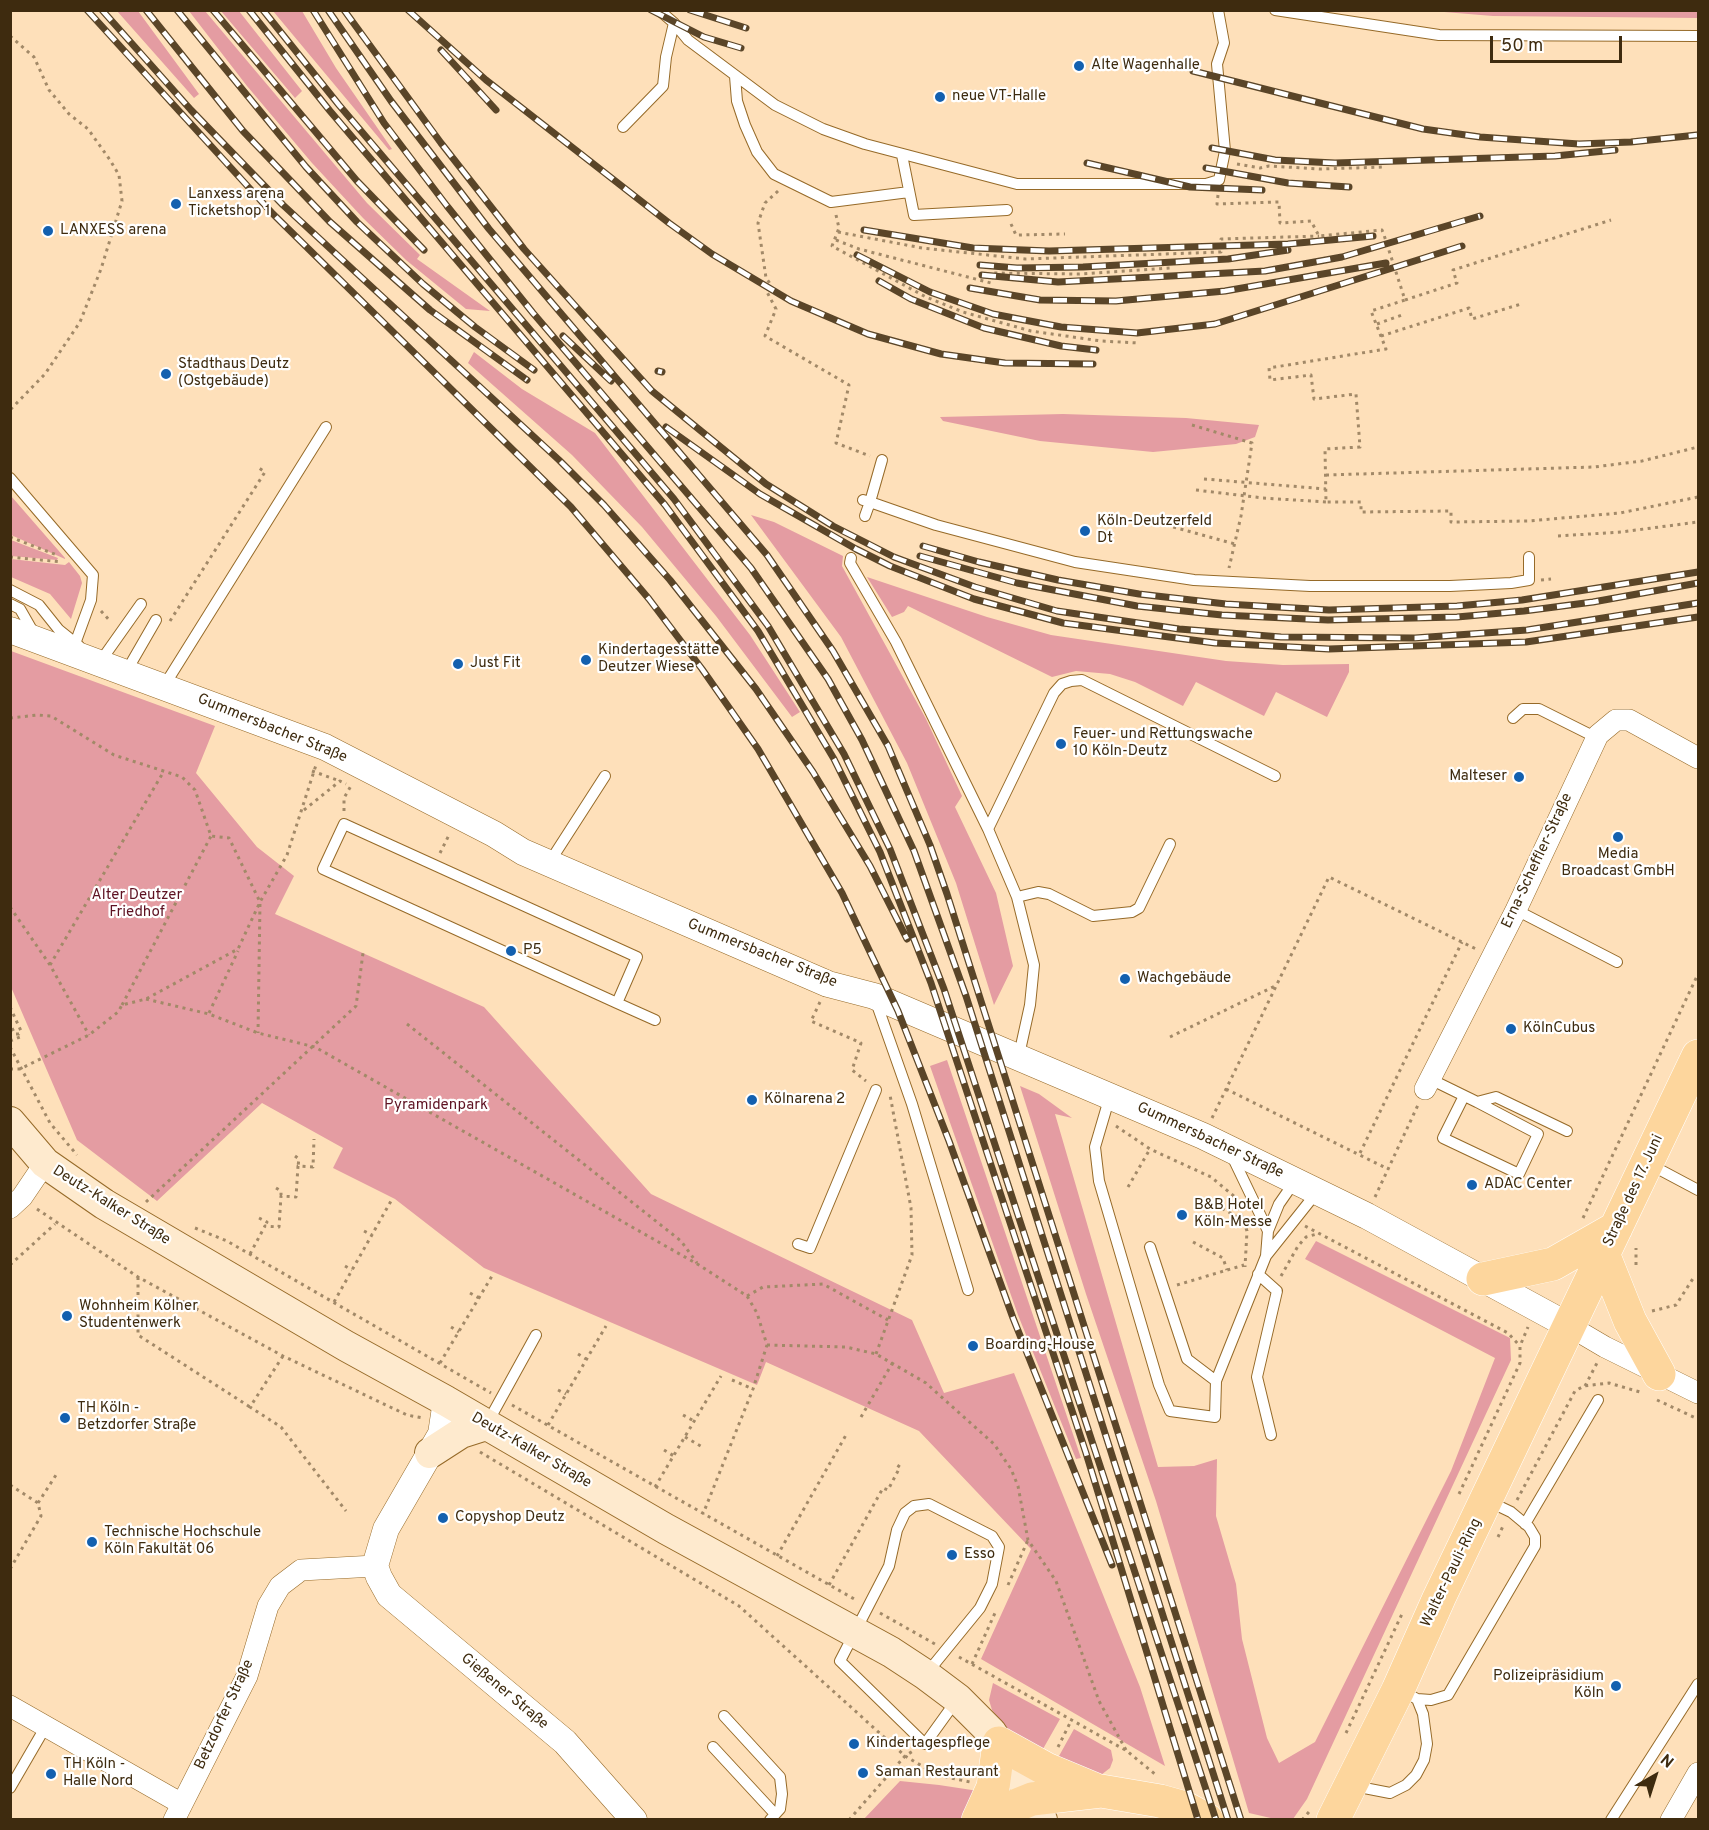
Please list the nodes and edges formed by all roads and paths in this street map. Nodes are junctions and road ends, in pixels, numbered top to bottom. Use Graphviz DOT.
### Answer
graph roads {
  1 [pos="659,10"];
  2 [pos="1218,10"];
  3 [pos="1275,10"];
  4 [pos="674,23"];
  5 [pos="10,36"];
  6 [pos="1698,36"];
  7 [pos="735,76"];
  8 [pos="623,127"];
  9 [pos="902,154"];
  10 [pos="1223,162"];
  11 [pos="1385,167"];
  12 [pos="774,174"];
  13 [pos="1219,180"];
  14 [pos="909,192"];
  15 [pos="831,202"];
  16 [pos="1007,210"];
  17 [pos="1611,220"];
  18 [pos="838,232"];
  19 [pos="1065,234"];
  20 [pos="1319,236"];
  21 [pos="836,240"];
  22 [pos="1170,268"];
  23 [pos="1405,300"];
  24 [pos="1521,304"];
  25 [pos="1401,315"];
  26 [pos="1377,324"];
  27 [pos="1381,336"];
  28 [pos="1139,343"];
  29 [pos="10,410"];
  30 [pos="1192,424"];
  31 [pos="327,427"];
  32 [pos="1698,447"];
  33 [pos="882,460"];
  34 [pos="259,468"];
  35 [pos="1326,475"];
  36 [pos="10,478"];
  37 [pos="1204,479"];
  38 [pos="1246,484"];
  39 [pos="1326,489"];
  40 [pos="1196,490"];
  41 [pos="1244,496"];
  42 [pos="1698,497"];
  43 [pos="866,501"];
  44 [pos="1326,502"];
  45 [pos="865,516"];
  46 [pos="1698,522"];
  47 [pos="1166,525"];
  48 [pos="1558,536"];
  49 [pos="10,537"];
  50 [pos="1235,544"];
  51 [pos="10,557"];
  52 [pos="1529,557"];
  53 [pos="851,558"];
  54 [pos="1226,582"];
  55 [pos="10,590"];
  56 [pos="91,600"];
  57 [pos="10,604"];
  58 [pos="141,604"];
  59 [pos="156,620"];
  60 [pos="10,630"];
  61 [pos="164,630"];
  62 [pos="121,633"];
  63 [pos="38,640"];
  64 [pos="85,654"];
  65 [pos="126,672"];
  66 [pos="164,686"];
  67 [pos="10,718"];
  68 [pos="1513,718"];
  69 [pos="1597,738"];
  70 [pos="325,747"];
  71 [pos="1698,758"];
  72 [pos="164,771"];
  73 [pos="312,771"];
  74 [pos="605,776"];
  75 [pos="1275,777"];
  76 [pos="340,782"];
  77 [pos="345,798"];
  78 [pos="303,811"];
  79 [pos="988,829"];
  80 [pos="211,836"];
  81 [pos="445,844"];
  82 [pos="1170,844"];
  83 [pos="442,849"];
  84 [pos="549,863"];
  85 [pos="1017,897"];
  86 [pos="260,902"];
  87 [pos="10,907"];
  88 [pos="1516,910"];
  89 [pos="1462,942"];
  90 [pos="238,949"];
  91 [pos="363,953"];
  92 [pos="1492,957"];
  93 [pos="1617,962"];
  94 [pos="51,965"];
  95 [pos="1698,974"];
  96 [pos="828,984"];
  97 [pos="1276,985"];
  98 [pos="874,996"];
  99 [pos="146,999"];
  100 [pos="617,1003"];
  101 [pos="123,1005"];
  102 [pos="10,1007"];
  103 [pos="209,1014"];
  104 [pos="655,1020"];
  105 [pos="10,1024"];
  106 [pos="407,1024"];
  107 [pos="258,1033"];
  108 [pos="18,1034"];
  109 [pos="89,1035"];
  110 [pos="1170,1037"];
  111 [pos="10,1041"];
  112 [pos="10,1047"];
  113 [pos="315,1047"];
  114 [pos="1019,1055"];
  115 [pos="1698,1056"];
  116 [pos="10,1069"];
  117 [pos="20,1069"];
  118 [pos="1427,1084"];
  119 [pos="888,1087"];
  120 [pos="1226,1089"];
  121 [pos="876,1090"];
  122 [pos="1464,1096"];
  123 [pos="1477,1102"];
  124 [pos="1106,1106"];
  125 [pos="10,1122"];
  126 [pos="1567,1131"];
  127 [pos="1203,1136"];
  128 [pos="314,1140"];
  129 [pos="1227,1148"];
  130 [pos="1150,1149"];
  131 [pos="1360,1153"];
  132 [pos="295,1156"];
  133 [pos="80,1159"];
  134 [pos="45,1163"];
  135 [pos="1647,1164"];
  136 [pos="298,1166"];
  137 [pos="1388,1169"];
  138 [pos="1306,1186"];
  139 [pos="1128,1187"];
  140 [pos="276,1188"];
  141 [pos="1698,1190"];
  142 [pos="281,1196"];
  143 [pos="1252,1197"];
  144 [pos="391,1201"];
  145 [pos="1209,1201"];
  146 [pos="1237,1202"];
  147 [pos="16,1203"];
  148 [pos="1367,1216"];
  149 [pos="127,1217"];
  150 [pos="259,1218"];
  151 [pos="1298,1219"];
  152 [pos="1243,1220"];
  153 [pos="1580,1223"];
  154 [pos="55,1224"];
  155 [pos="184,1224"];
  156 [pos="264,1226"];
  157 [pos="364,1231"];
  158 [pos="1268,1231"];
  159 [pos="1317,1233"];
  160 [pos="372,1235"];
  161 [pos="1193,1242"];
  162 [pos="1619,1242"];
  163 [pos="798,1244"];
  164 [pos="1150,1246"];
  165 [pos="250,1254"];
  166 [pos="1266,1256"];
  167 [pos="10,1265"];
  168 [pos="699,1265"];
  169 [pos="345,1266"];
  170 [pos="1636,1269"];
  171 [pos="352,1270"];
  172 [pos="1227,1270"];
  173 [pos="1258,1274"];
  174 [pos="138,1276"];
  175 [pos="492,1276"];
  176 [pos="1694,1277"];
  177 [pos="1483,1279"];
  178 [pos="1274,1288"];
  179 [pos="1164,1289"];
  180 [pos="968,1290"];
  181 [pos="470,1293"];
  182 [pos="747,1296"];
  183 [pos="479,1298"];
  184 [pos="334,1302"];
  185 [pos="1644,1314"];
  186 [pos="888,1320"];
  187 [pos="606,1326"];
  188 [pos="1571,1327"];
  189 [pos="451,1328"];
  190 [pos="459,1332"];
  191 [pos="536,1335"];
  192 [pos="767,1345"];
  193 [pos="1520,1346"];
  194 [pos="578,1354"];
  195 [pos="876,1354"];
  196 [pos="283,1356"];
  197 [pos="586,1359"];
  198 [pos="893,1362"];
  199 [pos="440,1363"];
  200 [pos="1659,1374"];
  201 [pos="721,1376"];
  202 [pos="732,1380"];
  203 [pos="1216,1381"];
  204 [pos="753,1389"];
  205 [pos="558,1390"];
  206 [pos="1575,1391"];
  207 [pos="1698,1393"];
  208 [pos="566,1394"];
  209 [pos="501,1398"];
  210 [pos="1598,1400"];
  211 [pos="250,1407"];
  212 [pos="683,1415"];
  213 [pos="861,1417"];
  214 [pos="1698,1419"];
  215 [pos="459,1420"];
  216 [pos="694,1421"];
  217 [pos="548,1425"];
  218 [pos="846,1435"];
  219 [pos="1271,1435"];
  220 [pos="685,1437"];
  221 [pos="705,1448"];
  222 [pos="664,1450"];
  223 [pos="430,1453"];
  224 [pos="674,1456"];
  225 [pos="894,1463"];
  226 [pos="56,1474"];
  227 [pos="10,1485"];
  228 [pos="655,1487"];
  229 [pos="1488,1501"];
  230 [pos="38,1503"];
  231 [pos="346,1511"];
  232 [pos="703,1514"];
  233 [pos="1525,1524"];
  234 [pos="777,1556"];
  235 [pos="375,1566"];
  236 [pos="10,1569"];
  237 [pos="829,1585"];
  238 [pos="863,1620"];
  239 [pos="946,1650"];
  240 [pos="926,1675"];
  241 [pos="1698,1684"];
  242 [pos="1408,1694"];
  243 [pos="958,1699"];
  244 [pos="10,1706"];
  245 [pos="724,1716"];
  246 [pos="46,1726"];
  247 [pos="999,1743"];
  248 [pos="925,1744"];
  249 [pos="713,1747"];
  250 [pos="905,1756"];
  251 [pos="1698,1773"];
  252 [pos="937,1775"];
  253 [pos="1351,1785"];
  254 [pos="10,1788"];
  255 [pos="1101,1791"];
  256 [pos="1037,1809"];
  257 [pos="178,1812"];
  258 [pos="773,1817"];
  259 [pos="634,1820"];
  260 [pos="849,1820"];
  261 [pos="979,1820"];
  262 [pos="1207,1820"];
  263 [pos="1333,1820"];
  264 [pos="1611,1820"];
  265 [pos="1671,1820"];
  1 -- 4 [label="lane"];
  2 -- 10 [label="lane"];
  3 -- 6 [label="lane"];
  4 -- 7 [label="lane"];
  4 -- 8 [label="lane"];
  5 -- 29 [label="path"];
  7 -- 9 [label="lane"];
  7 -- 12 [label="lane"];
  9 -- 13 [label="lane"];
  9 -- 14 [label="lane"];
  10 -- 11 [label="path"];
  10 -- 13 [label="lane"];
  12 -- 15 [label="lane"];
  12 -- 33 [label="path"];
  13 -- 20 [label="path"];
  14 -- 15 [label="lane"];
  14 -- 16 [label="lane"];
  15 -- 18 [label="path"];
  16 -- 19 [label="path"];
  17 -- 23 [label="path"];
  18 -- 20 [label="path"];
  18 -- 21 [label="path"];
  20 -- 23 [label="path"];
  21 -- 22 [label="path"];
  21 -- 28 [label="path"];
  23 -- 26 [label="path"];
  24 -- 27 [label="path"];
  25 -- 26 [label="path"];
  26 -- 27 [label="path"];
  27 -- 35 [label="path"];
  30 -- 38 [label="path"];
  31 -- 66 [label="lane"];
  32 -- 35 [label="path"];
  33 -- 43 [label="lane"];
  34 -- 61 [label="path"];
  35 -- 39 [label="path"];
  36 -- 56 [label="lane"];
  37 -- 38 [label="path"];
  38 -- 39 [label="path"];
  38 -- 41 [label="path"];
  39 -- 44 [label="path"];
  40 -- 41 [label="path"];
  41 -- 44 [label="path"];
  41 -- 50 [label="path"];
  42 -- 44 [label="path"];
  43 -- 45 [label="lane"];
  43 -- 54 [label="lane"];
  46 -- 48 [label="path"];
  47 -- 50 [label="path"];
  49 -- 51 [label="path"];
  50 -- 54 [label="path"];
  52 -- 54 [label="lane"];
  53 -- 79 [label="lane"];
  55 -- 64 [label="lane"];
  56 -- 62 [label="path"];
  56 -- 64 [label="lane"];
  57 -- 63 [label="lane"];
  58 -- 62 [label="lane"];
  59 -- 65 [label="lane"];
  60 -- 63 [label="street, Gummersbacher Straße"];
  62 -- 64 [label="lane"];
  63 -- 64 [label="street, Gummersbacher Straße"];
  64 -- 65 [label="street, Gummersbacher Straße"];
  65 -- 66 [label="street, Gummersbacher Straße"];
  66 -- 70 [label="street, Gummersbacher Straße"];
  67 -- 72 [label="path"];
  68 -- 69 [label="lane"];
  69 -- 71 [label="street, Erna-Scheffler-Straße"];
  69 -- 88 [label="street, Erna-Scheffler-Straße"];
  70 -- 73 [label="path"];
  70 -- 84 [label="street, Gummersbacher Straße"];
  72 -- 80 [label="path"];
  72 -- 94 [label="path"];
  73 -- 76 [label="path"];
  73 -- 78 [label="path"];
  74 -- 84 [label="lane"];
  75 -- 79 [label="lane"];
  76 -- 77 [label="path"];
  76 -- 78 [label="path"];
  78 -- 86 [label="path"];
  79 -- 85 [label="lane"];
  80 -- 86 [label="path"];
  80 -- 101 [label="path"];
  81 -- 83 [label="path"];
  82 -- 85 [label="lane"];
  84 -- 96 [label="street, Gummersbacher Straße"];
  85 -- 114 [label="lane"];
  86 -- 90 [label="path"];
  86 -- 107 [label="path"];
  87 -- 94 [label="path"];
  88 -- 92 [label="street, Erna-Scheffler-Straße"];
  88 -- 93 [label="lane"];
  89 -- 92 [label="path"];
  89 -- 97 [label="path"];
  89 -- 131 [label="path"];
  90 -- 99 [label="path"];
  90 -- 103 [label="path"];
  91 -- 113 [label="path"];
  92 -- 118 [label="street, Erna-Scheffler-Straße"];
  94 -- 109 [label="path"];
  95 -- 153 [label="path"];
  96 -- 98 [label="street, Gummersbacher Straße"];
  96 -- 121 [label="path"];
  97 -- 110 [label="path"];
  97 -- 120 [label="path"];
  98 -- 114 [label="street, Gummersbacher Straße"];
  98 -- 180 [label="lane"];
  99 -- 101 [label="path"];
  99 -- 103 [label="path"];
  100 -- 100 [label="lane"];
  100 -- 104 [label="lane"];
  101 -- 109 [label="path"];
  102 -- 108 [label="path"];
  103 -- 107 [label="path"];
  105 -- 108 [label="path"];
  106 -- 168 [label="path"];
  107 -- 113 [label="path"];
  108 -- 111 [label="path"];
  109 -- 117 [label="path"];
  112 -- 117 [label="path"];
  113 -- 149 [label="path"];
  113 -- 168 [label="path"];
  114 -- 124 [label="street, Gummersbacher Straße"];
  115 -- 135 [label="main road, Straße des 17. Juni"];
  116 -- 117 [label="path"];
  117 -- 133 [label="path"];
  118 -- 122 [label="lane"];
  118 -- 137 [label="path"];
  119 -- 186 [label="path"];
  120 -- 127 [label="path"];
  120 -- 131 [label="path"];
  121 -- 163 [label="lane"];
  122 -- 123 [label="lane"];
  122 -- 123 [label="lane"];
  123 -- 126 [label="lane"];
  124 -- 127 [label="street, Gummersbacher Straße"];
  124 -- 130 [label="path"];
  124 -- 203 [label="lane"];
  125 -- 134 [label="main road, Deutz-Kalker Straße"];
  127 -- 129 [label="street, Gummersbacher Straße"];
  128 -- 136 [label="path"];
  129 -- 138 [label="street, Gummersbacher Straße"];
  129 -- 143 [label="lane"];
  130 -- 139 [label="path"];
  130 -- 146 [label="path"];
  131 -- 137 [label="path"];
  132 -- 136 [label="path"];
  134 -- 147 [label="street"];
  134 -- 149 [label="main road, Deutz-Kalker Straße"];
  135 -- 141 [label="lane"];
  135 -- 162 [label="main road, Straße des 17. Juni"];
  136 -- 142 [label="path"];
  137 -- 148 [label="path"];
  138 -- 148 [label="street, Gummersbacher Straße"];
  138 -- 151 [label="lane"];
  138 -- 158 [label="lane"];
  140 -- 142 [label="path"];
  142 -- 156 [label="path"];
  143 -- 146 [label="path"];
  143 -- 158 [label="lane"];
  144 -- 160 [label="path"];
  145 -- 152 [label="path"];
  146 -- 152 [label="path"];
  147 -- 154 [label="path"];
  148 -- 177 [label="street, Gummersbacher Straße"];
  149 -- 215 [label="main road, Deutz-Kalker Straße"];
  150 -- 156 [label="path"];
  151 -- 159 [label="path"];
  151 -- 166 [label="lane"];
  152 -- 172 [label="path"];
  154 -- 167 [label="path"];
  154 -- 174 [label="path"];
  155 -- 165 [label="path"];
  156 -- 165 [label="path"];
  157 -- 160 [label="path"];
  158 -- 166 [label="lane"];
  159 -- 178 [label="path"];
  159 -- 193 [label="path"];
  160 -- 171 [label="path"];
  161 -- 172 [label="path"];
  162 -- 170 [label="path"];
  162 -- 177 [label="main road"];
  162 -- 188 [label="main road, Straße des 17. Juni"];
  162 -- 200 [label="main road"];
  164 -- 179 [label="lane"];
  165 -- 184 [label="path"];
  166 -- 173 [label="lane"];
  168 -- 182 [label="path"];
  169 -- 171 [label="path"];
  171 -- 184 [label="path"];
  172 -- 179 [label="path"];
  173 -- 178 [label="lane"];
  173 -- 203 [label="lane"];
  174 -- 196 [label="path"];
  174 -- 211 [label="path"];
  175 -- 183 [label="path"];
  176 -- 185 [label="path"];
  177 -- 188 [label="street, Gummersbacher Straße"];
  178 -- 219 [label="lane"];
  179 -- 203 [label="lane"];
  181 -- 183 [label="path"];
  182 -- 186 [label="path"];
  182 -- 192 [label="path"];
  183 -- 190 [label="path"];
  184 -- 199 [label="path"];
  186 -- 195 [label="path"];
  187 -- 197 [label="path"];
  188 -- 200 [label="street"];
  188 -- 229 [label="main road, Walter-Pauli-Ring"];
  189 -- 190 [label="path"];
  190 -- 199 [label="path"];
  191 -- 209 [label="lane"];
  192 -- 195 [label="path"];
  192 -- 204 [label="path"];
  194 -- 197 [label="path"];
  195 -- 198 [label="path"];
  196 -- 211 [label="path"];
  196 -- 215 [label="path"];
  197 -- 208 [label="path"];
  198 -- 213 [label="path"];
  198 -- 239 [label="path"];
  199 -- 209 [label="path"];
  200 -- 207 [label="street"];
  201 -- 216 [label="path"];
  202 -- 204 [label="path"];
  204 -- 232 [label="path"];
  205 -- 208 [label="path"];
  206 -- 214 [label="path"];
  208 -- 217 [label="path"];
  209 -- 215 [label="lane"];
  209 -- 217 [label="path"];
  210 -- 233 [label="lane"];
  211 -- 231 [label="path"];
  212 -- 216 [label="path"];
  215 -- 223 [label="main road"];
  215 -- 238 [label="main road, Deutz-Kalker Straße"];
  215 -- 250 [label="path"];
  216 -- 220 [label="path"];
  217 -- 228 [label="path"];
  218 -- 234 [label="path"];
  220 -- 221 [label="path"];
  220 -- 224 [label="path"];
  222 -- 224 [label="path"];
  223 -- 235 [label="street"];
  224 -- 228 [label="path"];
  225 -- 237 [label="path"];
  226 -- 230 [label="path"];
  227 -- 230 [label="path"];
  228 -- 232 [label="path"];
  229 -- 233 [label="lane"];
  229 -- 242 [label="main road, Walter-Pauli-Ring"];
  230 -- 236 [label="path"];
  232 -- 234 [label="path"];
  233 -- 242 [label="lane"];
  234 -- 237 [label="path"];
  235 -- 257 [label="street, Betzdorfer Straße"];
  235 -- 259 [label="street, Gießener Straße"];
  237 -- 238 [label="path"];
  238 -- 239 [label="path"];
  238 -- 239 [label="lane"];
  238 -- 240 [label="main road, Deutz-Kalker Straße"];
  238 -- 248 [label="lane"];
  239 -- 240 [label="lane"];
  240 -- 243 [label="main road, Deutz-Kalker Straße"];
  241 -- 264 [label="lane"];
  242 -- 253 [label="main road, Walter-Pauli-Ring"];
  242 -- 253 [label="lane"];
  243 -- 247 [label="main road, Deutz-Kalker Straße"];
  243 -- 248 [label="lane"];
  244 -- 246 [label="street, Betzdorfer Straße"];
  245 -- 258 [label="lane"];
  246 -- 254 [label="lane"];
  246 -- 257 [label="street, Betzdorfer Straße"];
  247 -- 255 [label="main road"];
  247 -- 256 [label="main road, Deutz-Kalker Straße"];
  247 -- 261 [label="main road"];
  248 -- 250 [label="path"];
  249 -- 258 [label="lane"];
  250 -- 252 [label="path"];
  250 -- 260 [label="path"];
  251 -- 265 [label="street"];
  253 -- 263 [label="main road, Walter-Pauli-Ring"];
  255 -- 256 [label="main road"];
  255 -- 262 [label="main road"];
  256 -- 261 [label="main road"];
}
